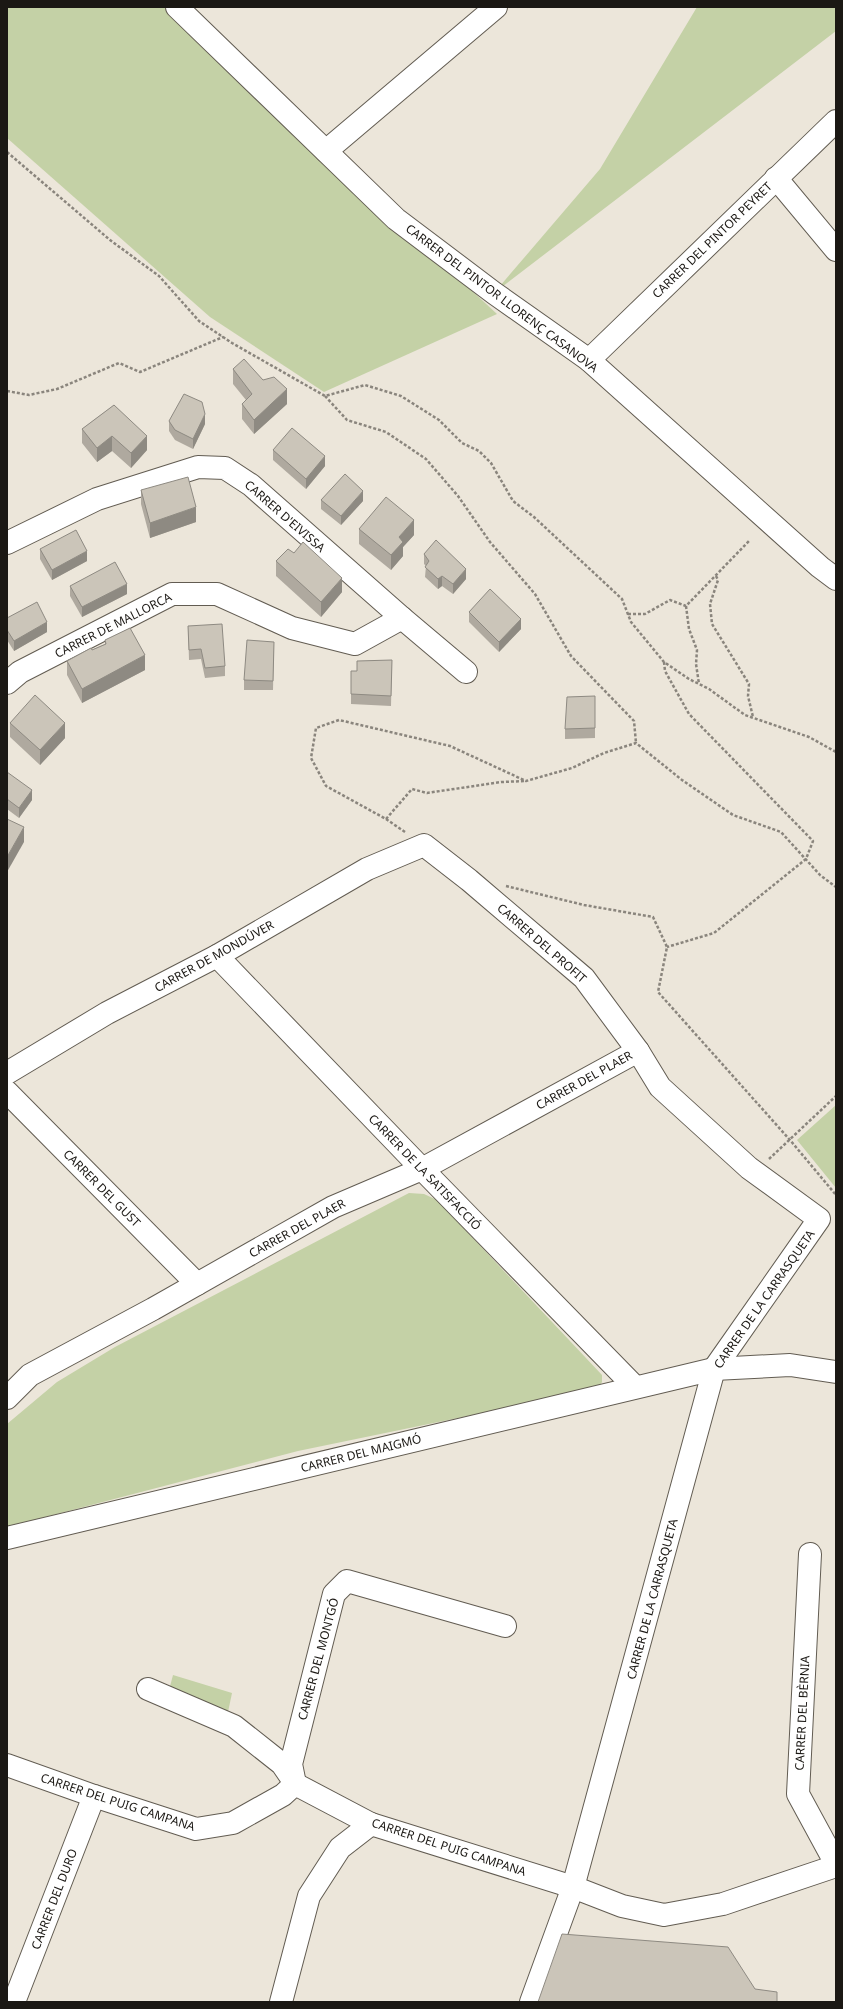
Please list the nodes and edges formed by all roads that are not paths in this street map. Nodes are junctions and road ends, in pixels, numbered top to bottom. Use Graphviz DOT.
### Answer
graph roads {
  1 [pos="176,7"];
  2 [pos="485,10"];
  3 [pos="836,121"];
  4 [pos="326,151"];
  5 [pos="776,178"];
  6 [pos="836,250"];
  7 [pos="589,360"];
  8 [pos="7,543"];
  9 [pos="836,579"];
  10 [pos="402,618"];
  11 [pos="466,672"];
  12 [pos="7,683"];
  13 [pos="424,845"];
  14 [pos="217,956"];
  15 [pos="638,1051"];
  16 [pos="7,1073"];
  17 [pos="7,1092"];
  18 [pos="422,1170"];
  19 [pos="819,1219"];
  20 [pos="197,1284"];
  21 [pos="714,1369"];
  22 [pos="836,1372"];
  23 [pos="635,1387"];
  24 [pos="7,1398"];
  25 [pos="7,1538"];
  26 [pos="810,1554"];
  27 [pos="505,1626"];
  28 [pos="148,1689"];
  29 [pos="7,1765"];
  30 [pos="295,1784"];
  31 [pos="94,1796"];
  32 [pos="371,1824"];
  33 [pos="836,1865"];
  34 [pos="573,1887"];
  35 [pos="14,2002"];
  36 [pos="281,2002"];
  37 [pos="531,2002"];
  1 -- 4 [label="street, CARRER DEL PINTOR LLORENÇ CASANOVA"];
  2 -- 4 [label="street"];
  3 -- 5 [label="street, CARRER DEL PINTOR PEYRET"];
  4 -- 7 [label="street, CARRER DEL PINTOR LLORENÇ CASANOVA"];
  5 -- 6 [label="street"];
  5 -- 7 [label="street, CARRER DEL PINTOR PEYRET"];
  7 -- 9 [label="street, CARRER DEL PINTOR LLORENÇ CASANOVA"];
  8 -- 10 [label="street, CARRER D'EIVISSA"];
  10 -- 11 [label="street, CARRER D'EIVISSA"];
  10 -- 12 [label="street, CARRER DE MALLORCA"];
  13 -- 14 [label="street, CARRER DE MONDÚVER"];
  13 -- 15 [label="street, CARRER DEL PROFIT"];
  14 -- 16 [label="street, CARRER DE MONDÚVER"];
  14 -- 18 [label="street, CARRER DE LA SATISFACCIÓ"];
  15 -- 18 [label="street, CARRER DEL PLAER"];
  15 -- 19 [label="street, CARRER DEL PROFIT"];
  17 -- 20 [label="street, CARRER DEL GUST"];
  18 -- 20 [label="street, CARRER DEL PLAER"];
  18 -- 23 [label="street, CARRER DE LA SATISFACCIÓ"];
  19 -- 21 [label="street, CARRER DE LA CARRASQUETA"];
  20 -- 24 [label="street, CARRER DEL PLAER"];
  21 -- 22 [label="street, CARRER DEL MAIGMÓ"];
  21 -- 23 [label="street, CARRER DEL MAIGMÓ"];
  21 -- 34 [label="street, CARRER DE LA CARRASQUETA"];
  23 -- 25 [label="street, CARRER DEL MAIGMÓ"];
  26 -- 33 [label="street, CARRER DEL BÈRNIA"];
  27 -- 30 [label="street, CARRER DEL MONTGÓ"];
  28 -- 30 [label="street"];
  29 -- 31 [label="street, CARRER DEL PUIG CAMPANA"];
  30 -- 31 [label="street, CARRER DEL PUIG CAMPANA"];
  30 -- 32 [label="street, CARRER DEL PUIG CAMPANA"];
  31 -- 35 [label="street, CARRER DEL DURO"];
  32 -- 34 [label="street, CARRER DEL PUIG CAMPANA"];
  32 -- 36 [label="street"];
  33 -- 34 [label="street, CARRER DEL PUIG CAMPANA"];
  34 -- 37 [label="street, CARRER DE LA CARRASQUETA"];
}
